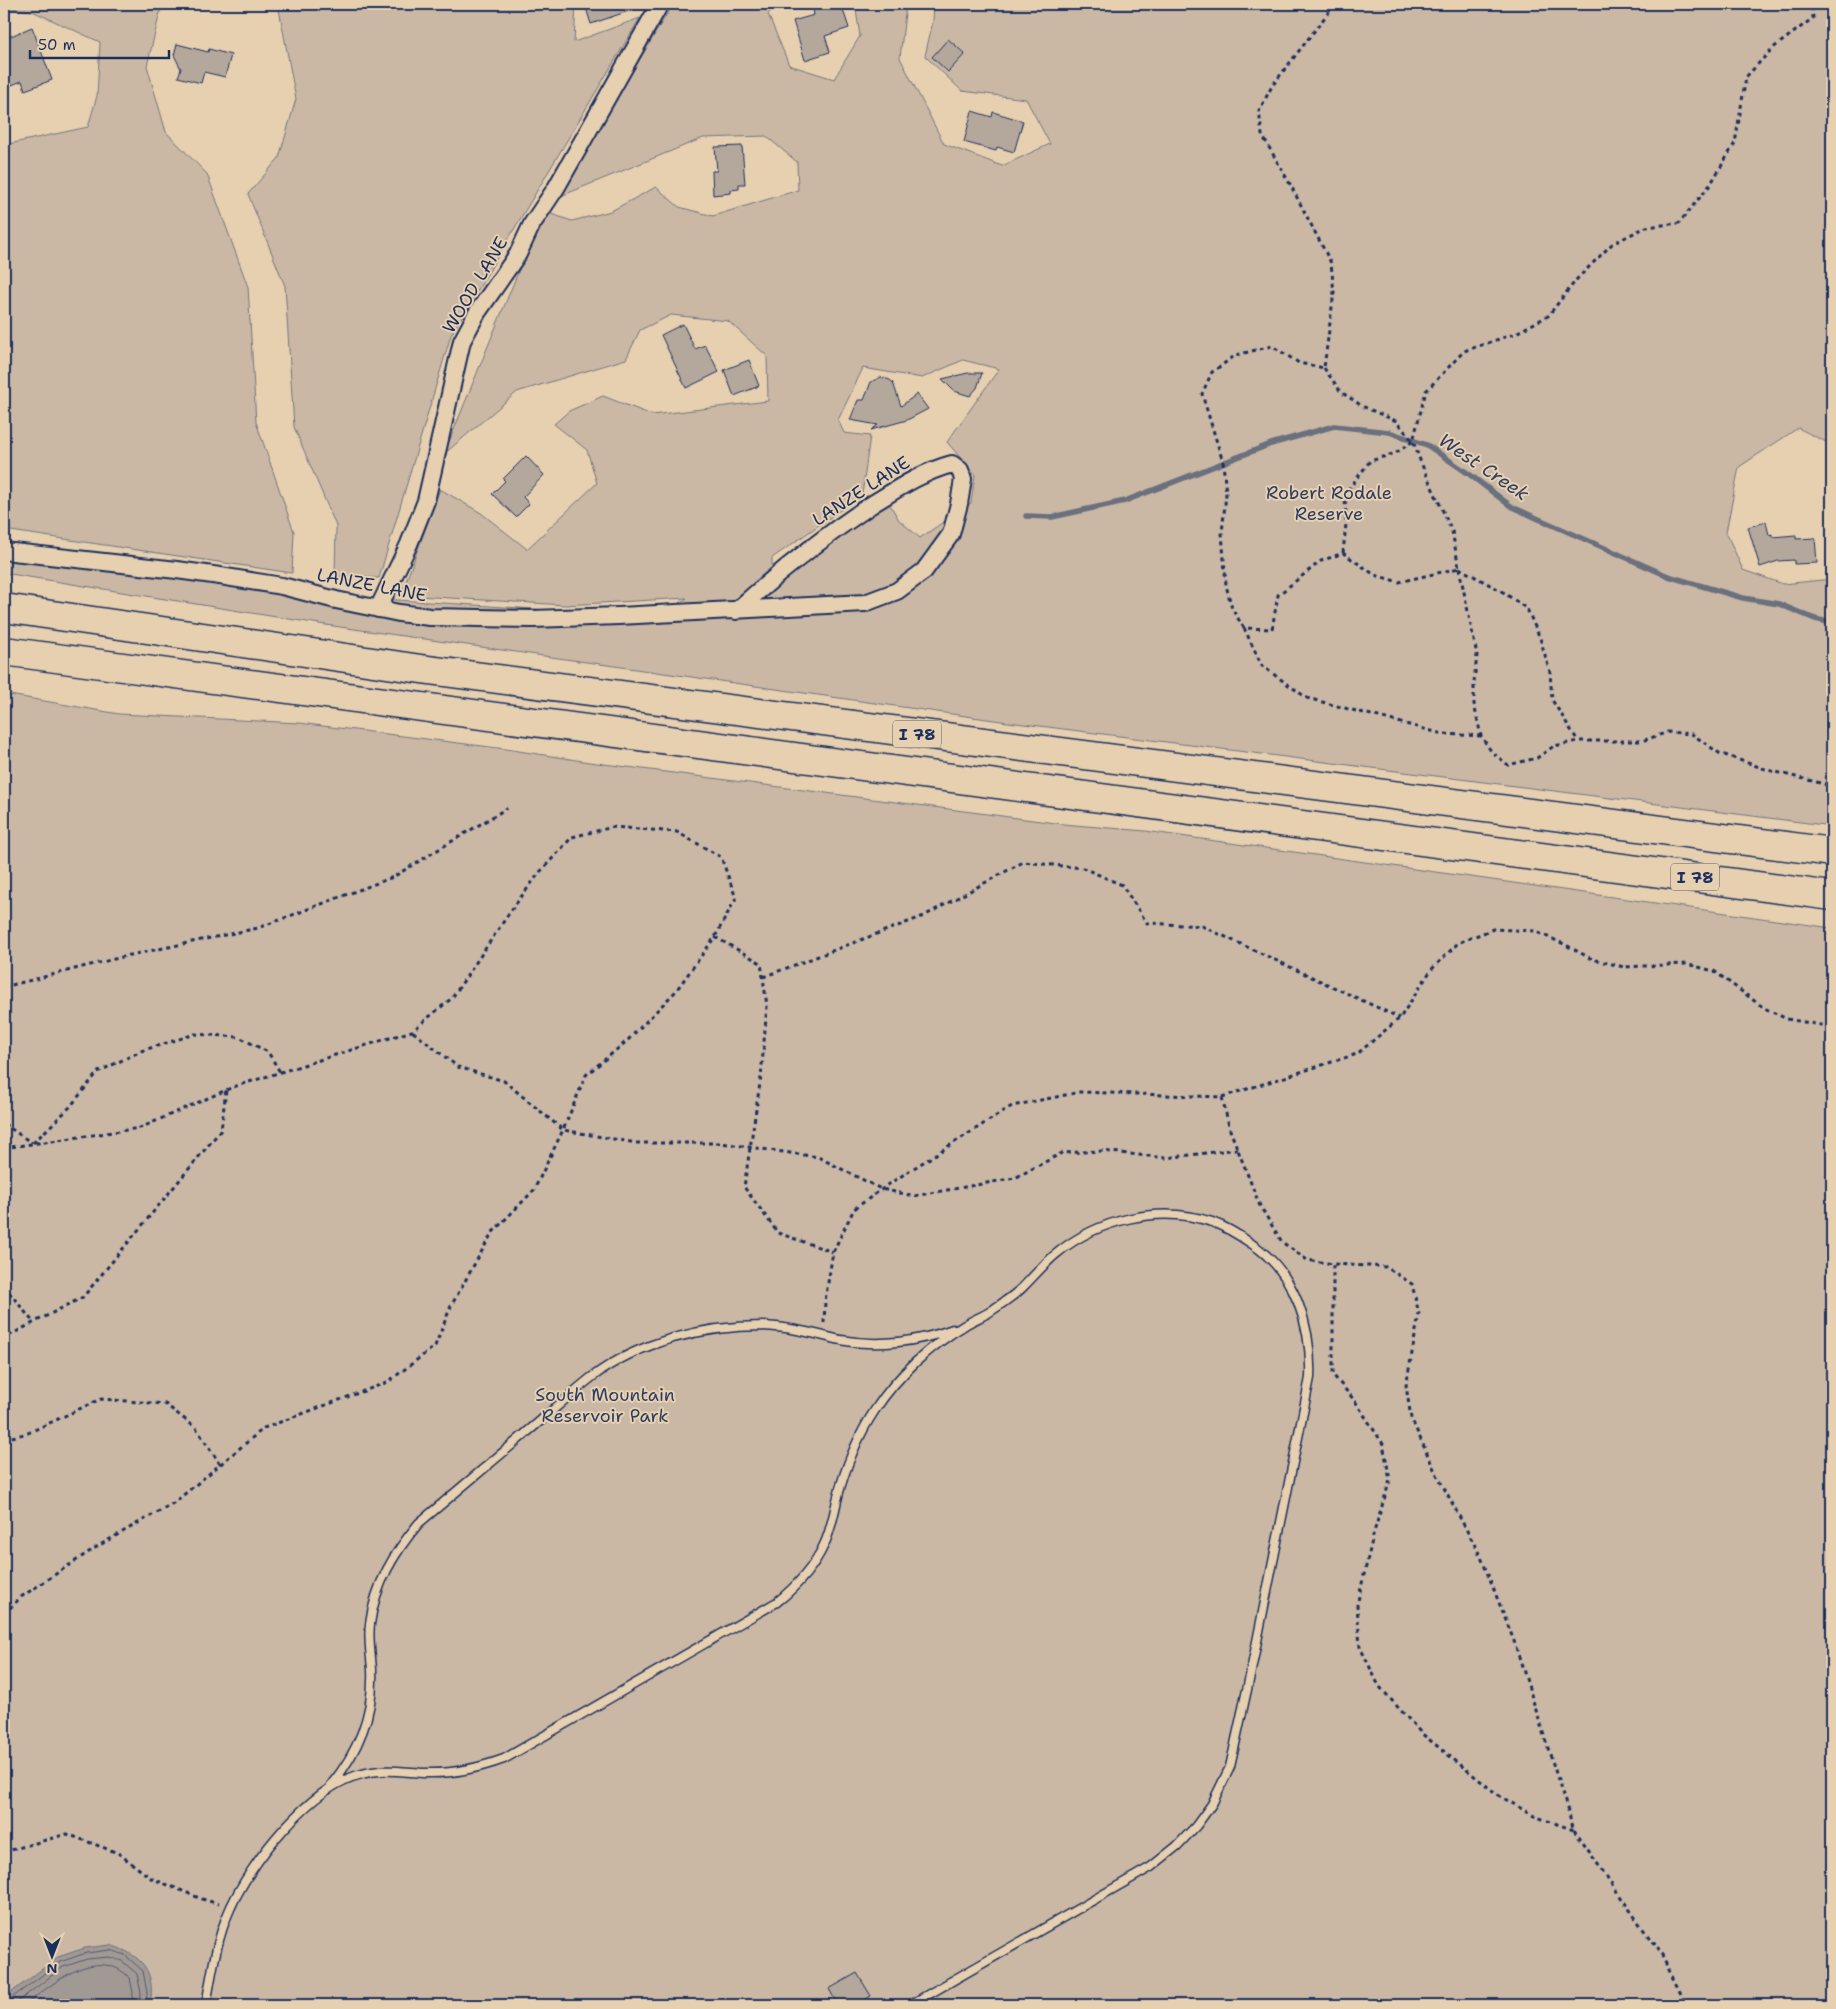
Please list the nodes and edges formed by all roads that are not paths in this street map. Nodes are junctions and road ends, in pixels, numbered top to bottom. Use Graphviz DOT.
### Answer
graph roads {
  1 [pos="660,4"];
  2 [pos="4,551"];
  3 [pos="4,608"];
  4 [pos="378,609"];
  5 [pos="736,611"];
  6 [pos="4,651"];
  7 [pos="1832,852"];
  8 [pos="1832,896"];
  9 [pos="966,1324"];
  10 [pos="324,1793"];
  11 [pos="206,2005"];
  12 [pos="910,2005"];
  1 -- 4 [label="street, WOOD LANE"];
  2 -- 4 [label="street, LANZE LANE"];
  3 -- 7 [label="highway, I 78"];
  4 -- 5 [label="street, LANZE LANE"];
  5 -- 5 [label="street, LANZE LANE"];
  6 -- 8 [label="highway, I 78"];
  9 -- 10 [label="lane"];
  9 -- 10 [label="lane"];
  9 -- 12 [label="lane"];
  10 -- 11 [label="lane"];
}
